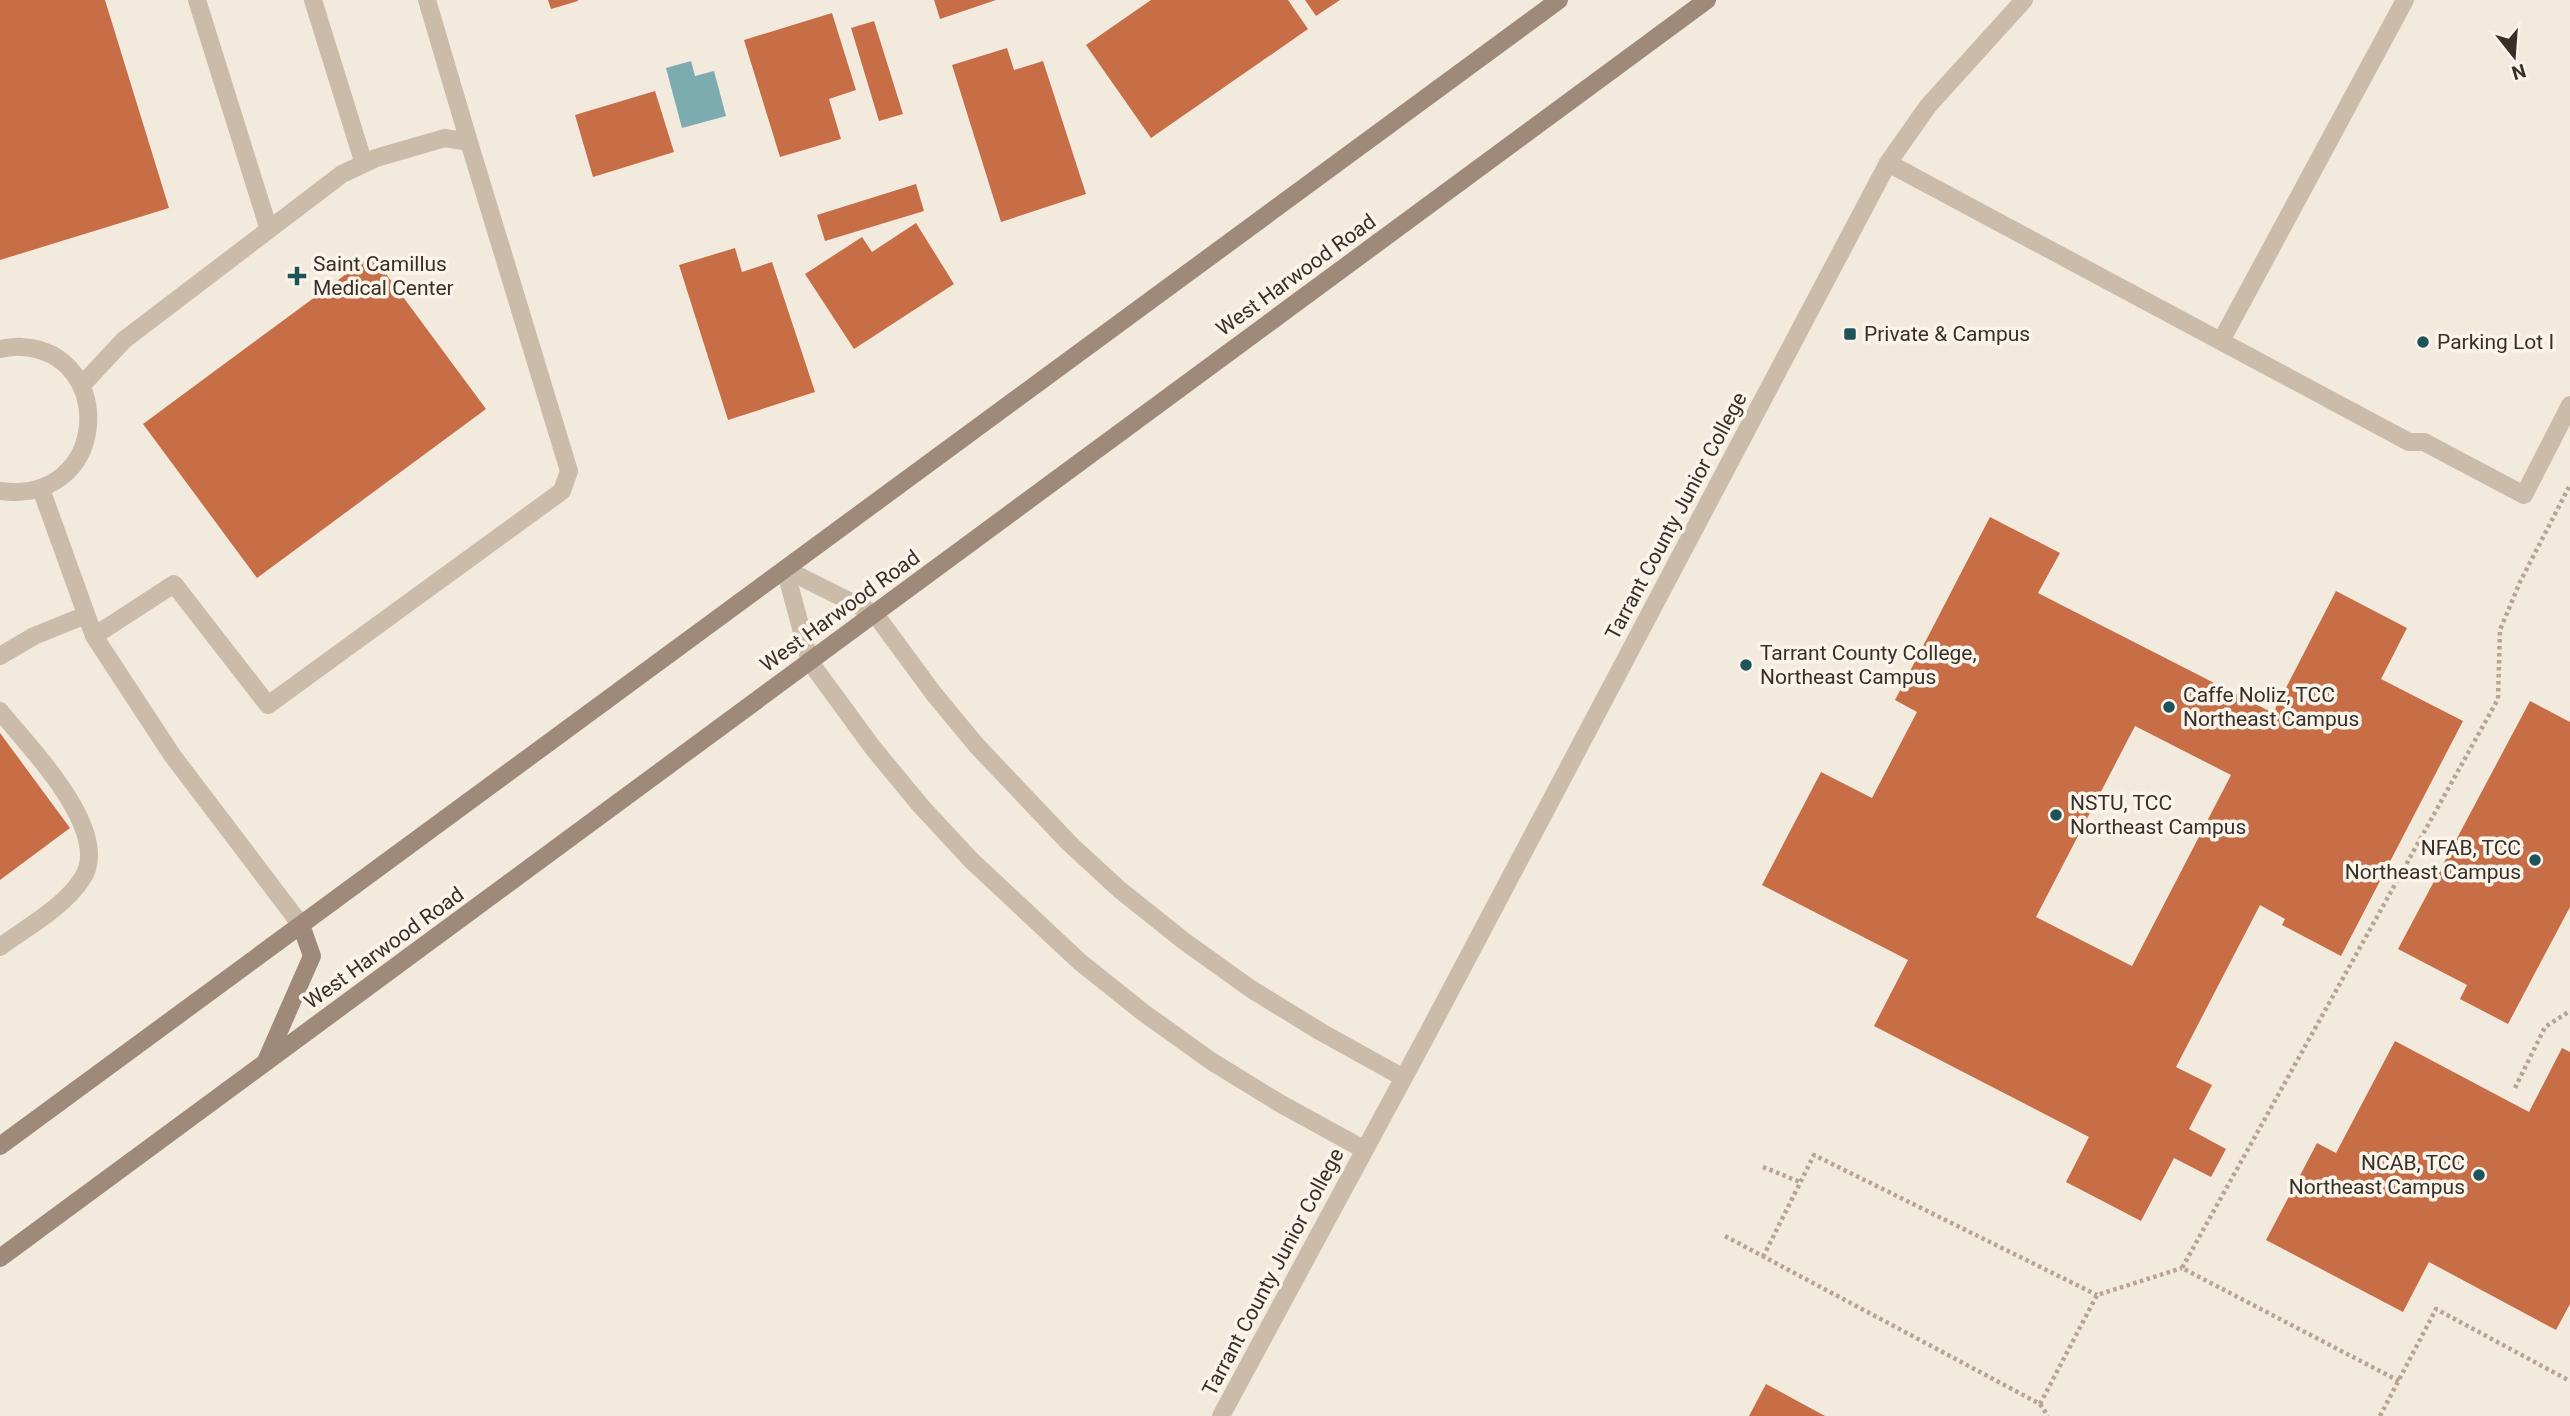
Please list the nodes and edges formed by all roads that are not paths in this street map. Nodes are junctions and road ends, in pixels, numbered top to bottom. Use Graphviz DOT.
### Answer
graph roads {
  1 [pos="197,0"];
  2 [pos="313,0"];
  3 [pos="427,0"];
  4 [pos="1559,0"];
  5 [pos="1707,0"];
  6 [pos="2024,0"];
  7 [pos="2405,0"];
  8 [pos="469,142"];
  9 [pos="364,163"];
  10 [pos="1888,163"];
  11 [pos="269,230"];
  12 [pos="2221,341"];
  13 [pos="0,349"];
  14 [pos="81,386"];
  15 [pos="2570,405"];
  16 [pos="41,489"];
  17 [pos="0,491"];
  18 [pos="785,569"];
  19 [pos="875,614"];
  20 [pos="86,615"];
  21 [pos="94,636"];
  22 [pos="0,656"];
  23 [pos="810,662"];
  24 [pos="0,711"];
  25 [pos="301,925"];
  26 [pos="0,947"];
  27 [pos="266,1061"];
  28 [pos="1404,1078"];
  29 [pos="0,1146"];
  30 [pos="1365,1150"];
  31 [pos="0,1258"];
  32 [pos="1221,1416"];
  1 -- 11 [label="street"];
  2 -- 9 [label="street"];
  3 -- 8 [label="street"];
  4 -- 18 [label="main road"];
  5 -- 19 [label="main road, West Harwood Road"];
  6 -- 10 [label="street, Tarrant County Junior College"];
  7 -- 12 [label="street"];
  8 -- 9 [label="street"];
  8 -- 21 [label="street"];
  9 -- 11 [label="street"];
  10 -- 12 [label="street"];
  10 -- 28 [label="street, Tarrant County Junior College"];
  11 -- 14 [label="street"];
  12 -- 15 [label="street"];
  13 -- 14 [label="street"];
  14 -- 16 [label="street"];
  16 -- 17 [label="street"];
  16 -- 20 [label="street"];
  18 -- 19 [label="street"];
  18 -- 23 [label="street, Tarrant County Junior College"];
  18 -- 25 [label="main road"];
  19 -- 23 [label="main road, West Harwood Road"];
  19 -- 28 [label="street"];
  20 -- 21 [label="street"];
  20 -- 22 [label="street"];
  21 -- 25 [label="street"];
  23 -- 27 [label="main road, West Harwood Road"];
  23 -- 30 [label="street, Tarrant County Junior College"];
  24 -- 26 [label="street"];
  25 -- 27 [label="main road"];
  25 -- 29 [label="main road"];
  27 -- 31 [label="main road, West Harwood Road"];
  28 -- 30 [label="street, Tarrant County Junior College"];
  30 -- 32 [label="street, Tarrant County Junior College"];
}
